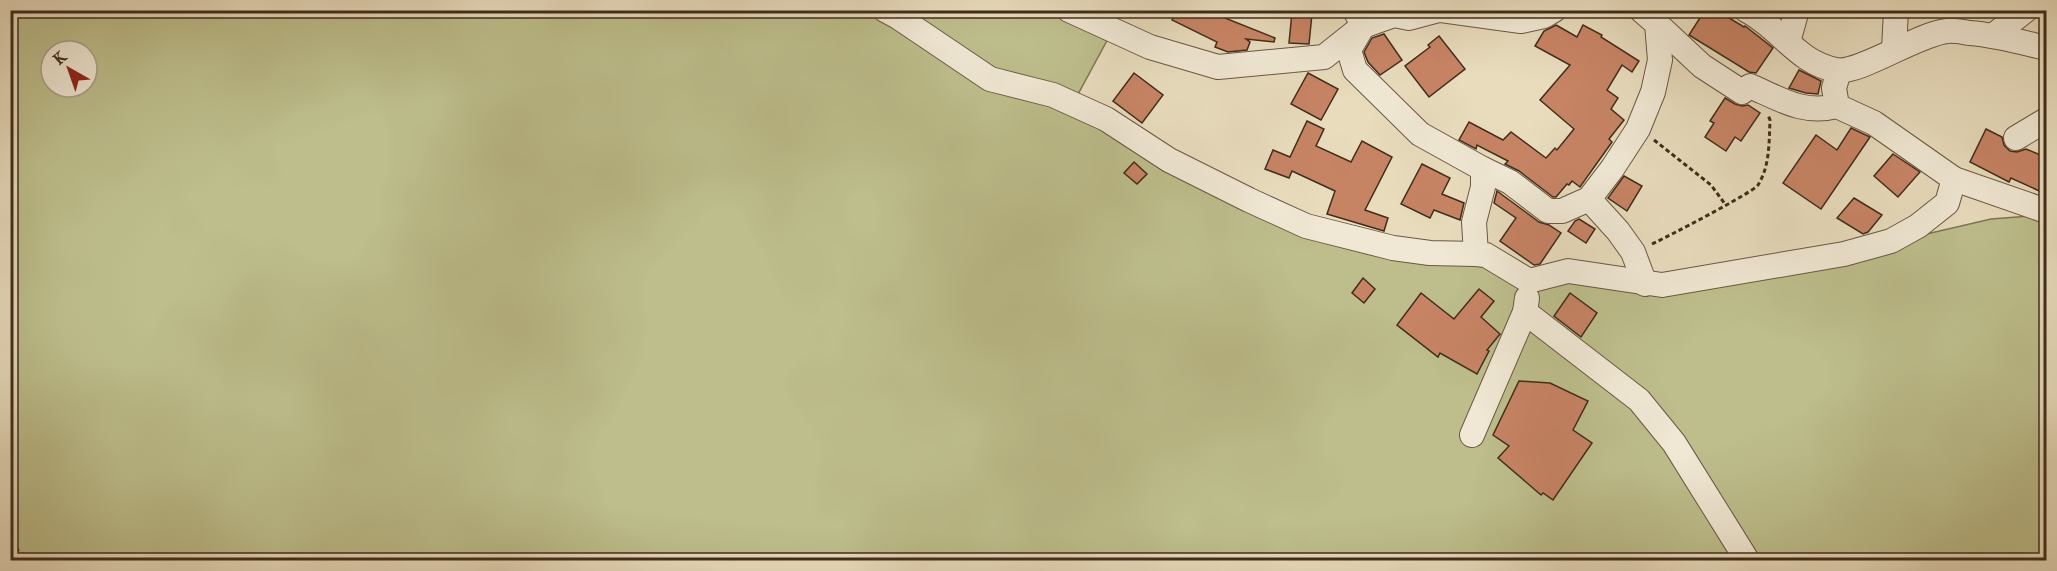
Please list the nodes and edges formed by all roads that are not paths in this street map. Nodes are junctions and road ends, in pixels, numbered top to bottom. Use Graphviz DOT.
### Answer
graph roads {
  1 [pos="885,10"];
  2 [pos="1069,10"];
  3 [pos="1440,10"];
  4 [pos="1554,10"];
  5 [pos="1746,10"];
  6 [pos="1797,10"];
  7 [pos="1896,10"];
  8 [pos="2026,10"];
  9 [pos="1651,15"];
  10 [pos="1360,18"];
  11 [pos="1994,35"];
  12 [pos="1788,42"];
  13 [pos="2046,48"];
  14 [pos="1893,50"];
  15 [pos="1839,71"];
  16 [pos="1837,106"];
  17 [pos="2046,120"];
  18 [pos="2016,138"];
  19 [pos="1483,169"];
  20 [pos="1954,179"];
  21 [pos="1589,199"];
  22 [pos="2046,211"];
  23 [pos="1476,254"];
  24 [pos="1529,281"];
  25 [pos="1645,284"];
  26 [pos="1525,312"];
  27 [pos="1472,435"];
  28 [pos="1747,561"];
  1 -- 23 [label="street"];
  2 -- 10 [label="street"];
  3 -- 4 [label="street"];
  3 -- 10 [label="street"];
  5 -- 12 [label="street"];
  6 -- 12 [label="street"];
  7 -- 14 [label="street"];
  8 -- 11 [label="street"];
  9 -- 16 [label="street"];
  9 -- 21 [label="street"];
  10 -- 19 [label="street"];
  11 -- 13 [label="street"];
  11 -- 14 [label="street"];
  12 -- 15 [label="street"];
  14 -- 15 [label="street"];
  15 -- 16 [label="street"];
  16 -- 20 [label="street"];
  17 -- 18 [label="street"];
  19 -- 21 [label="street"];
  19 -- 23 [label="street"];
  20 -- 22 [label="street"];
  20 -- 25 [label="street"];
  21 -- 25 [label="street"];
  23 -- 24 [label="street"];
  24 -- 25 [label="street"];
  24 -- 26 [label="street"];
  26 -- 27 [label="street"];
  26 -- 28 [label="street"];
}
